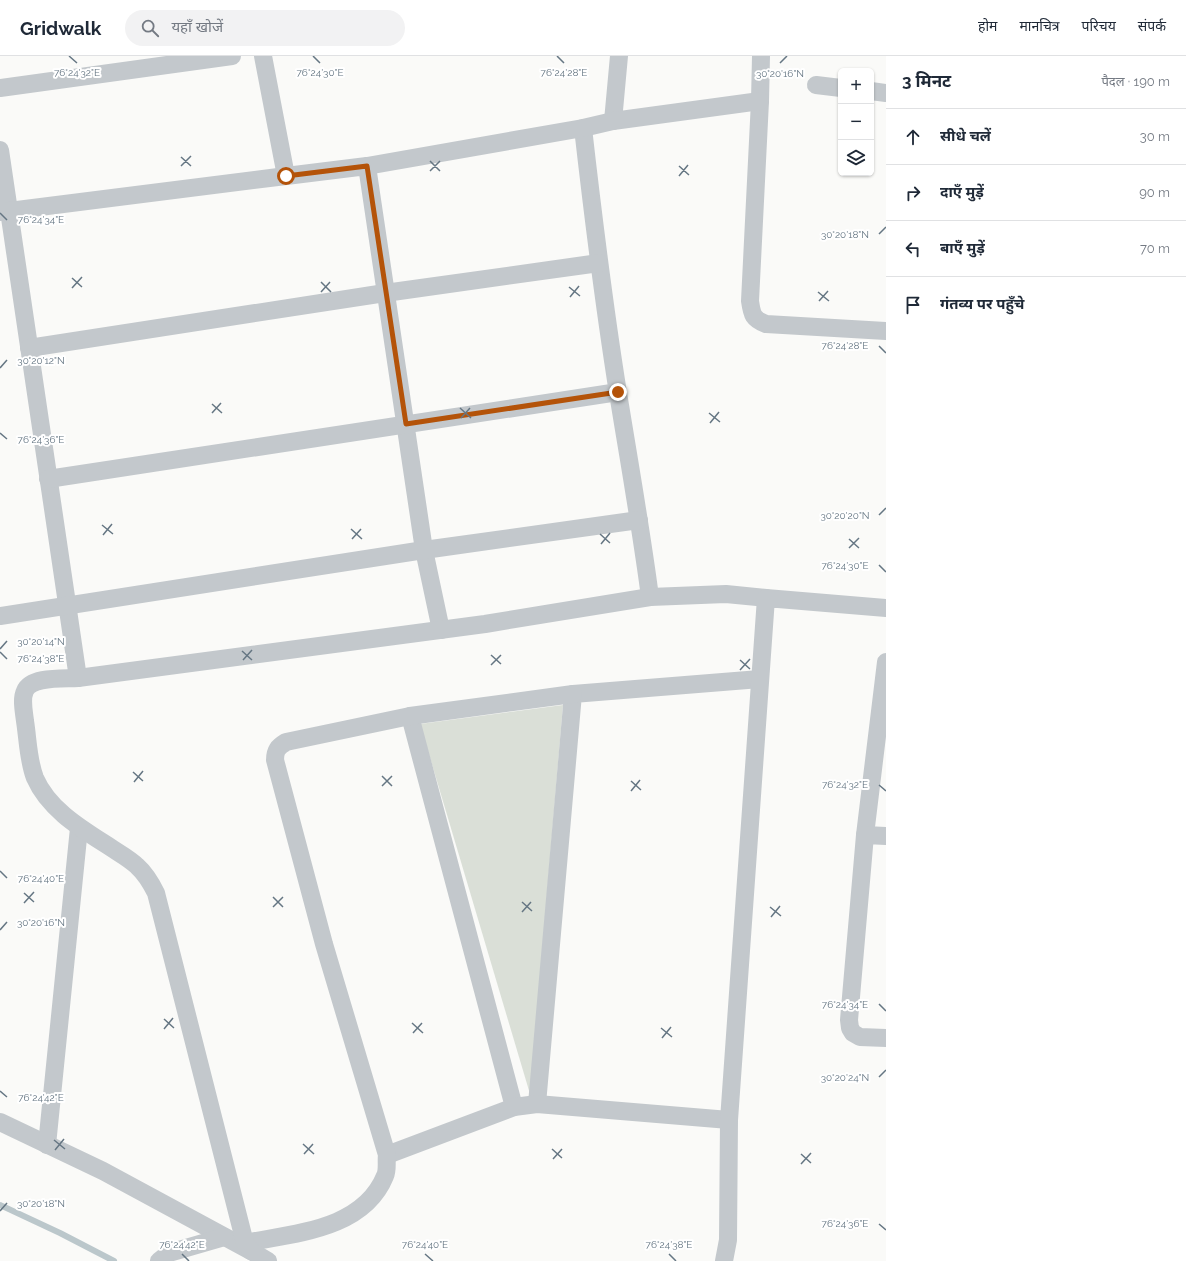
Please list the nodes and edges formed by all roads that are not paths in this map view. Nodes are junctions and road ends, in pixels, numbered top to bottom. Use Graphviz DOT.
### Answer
graph roads {
  1 [pos="232,56"];
  2 [pos="263,56"];
  3 [pos="619,56"];
  4 [pos="761,56"];
  5 [pos="816,85"];
  6 [pos="0,88"];
  7 [pos="838,88"];
  8 [pos="874,91"];
  9 [pos="886,93"];
  10 [pos="760,101"];
  11 [pos="613,121"];
  12 [pos="583,128"];
  13 [pos="0,150"];
  14 [pos="367,166"];
  15 [pos="286,176"];
  16 [pos="4,211"];
  17 [pos="599,263"];
  18 [pos="385,293"];
  19 [pos="886,331"];
  20 [pos="29,348"];
  21 [pos="618,392"];
  22 [pos="406,424"];
  23 [pos="48,479"];
  24 [pos="640,520"];
  25 [pos="424,550"];
  26 [pos="650,597"];
  27 [pos="766,598"];
  28 [pos="68,606"];
  29 [pos="886,608"];
  30 [pos="0,616"];
  31 [pos="441,630"];
  32 [pos="886,662"];
  33 [pos="78,678"];
  34 [pos="760,679"];
  35 [pos="572,694"];
  36 [pos="410,716"];
  37 [pos="79,828"];
  38 [pos="865,835"];
  39 [pos="886,836"];
  40 [pos="886,1038"];
  41 [pos="537,1104"];
  42 [pos="514,1108"];
  43 [pos="729,1120"];
  44 [pos="0,1122"];
  45 [pos="47,1145"];
  46 [pos="387,1155"];
  47 [pos="224,1237"];
  48 [pos="248,1247"];
  49 [pos="164,1257"];
  50 [pos="268,1261"];
  51 [pos="724,1261"];
  1 -- 6 [label="street"];
  2 -- 15 [label="street"];
  3 -- 11 [label="street"];
  4 -- 10 [label="street"];
  5 -- 7 [label="street"];
  8 -- 9 [label="street"];
  10 -- 11 [label="street"];
  10 -- 19 [label="street"];
  11 -- 12 [label="street"];
  12 -- 14 [label="street"];
  12 -- 17 [label="street"];
  13 -- 16 [label="street"];
  14 -- 15 [label="street"];
  14 -- 18 [label="street"];
  15 -- 16 [label="street"];
  16 -- 20 [label="street"];
  17 -- 18 [label="street"];
  17 -- 21 [label="street"];
  18 -- 20 [label="street"];
  18 -- 22 [label="street"];
  20 -- 23 [label="street"];
  21 -- 22 [label="street"];
  21 -- 24 [label="street"];
  22 -- 23 [label="street"];
  22 -- 25 [label="street"];
  23 -- 28 [label="street"];
  24 -- 25 [label="street"];
  24 -- 26 [label="street"];
  25 -- 28 [label="street"];
  25 -- 31 [label="street"];
  26 -- 27 [label="street"];
  26 -- 31 [label="street"];
  27 -- 29 [label="street"];
  27 -- 34 [label="street"];
  28 -- 30 [label="street"];
  28 -- 33 [label="street"];
  31 -- 33 [label="street"];
  32 -- 38 [label="street"];
  33 -- 37 [label="street"];
  34 -- 35 [label="street"];
  34 -- 43 [label="street"];
  35 -- 36 [label="street"];
  35 -- 41 [label="street"];
  36 -- 42 [label="street"];
  36 -- 46 [label="street"];
  37 -- 45 [label="street"];
  37 -- 48 [label="street"];
  38 -- 39 [label="street"];
  38 -- 40 [label="street"];
  41 -- 42 [label="street"];
  41 -- 43 [label="street"];
  42 -- 46 [label="street"];
  43 -- 51 [label="street"];
  44 -- 45 [label="street"];
  45 -- 47 [label="street"];
  46 -- 48 [label="street"];
  47 -- 48 [label="street"];
  47 -- 49 [label="street"];
  48 -- 50 [label="street"];
}
